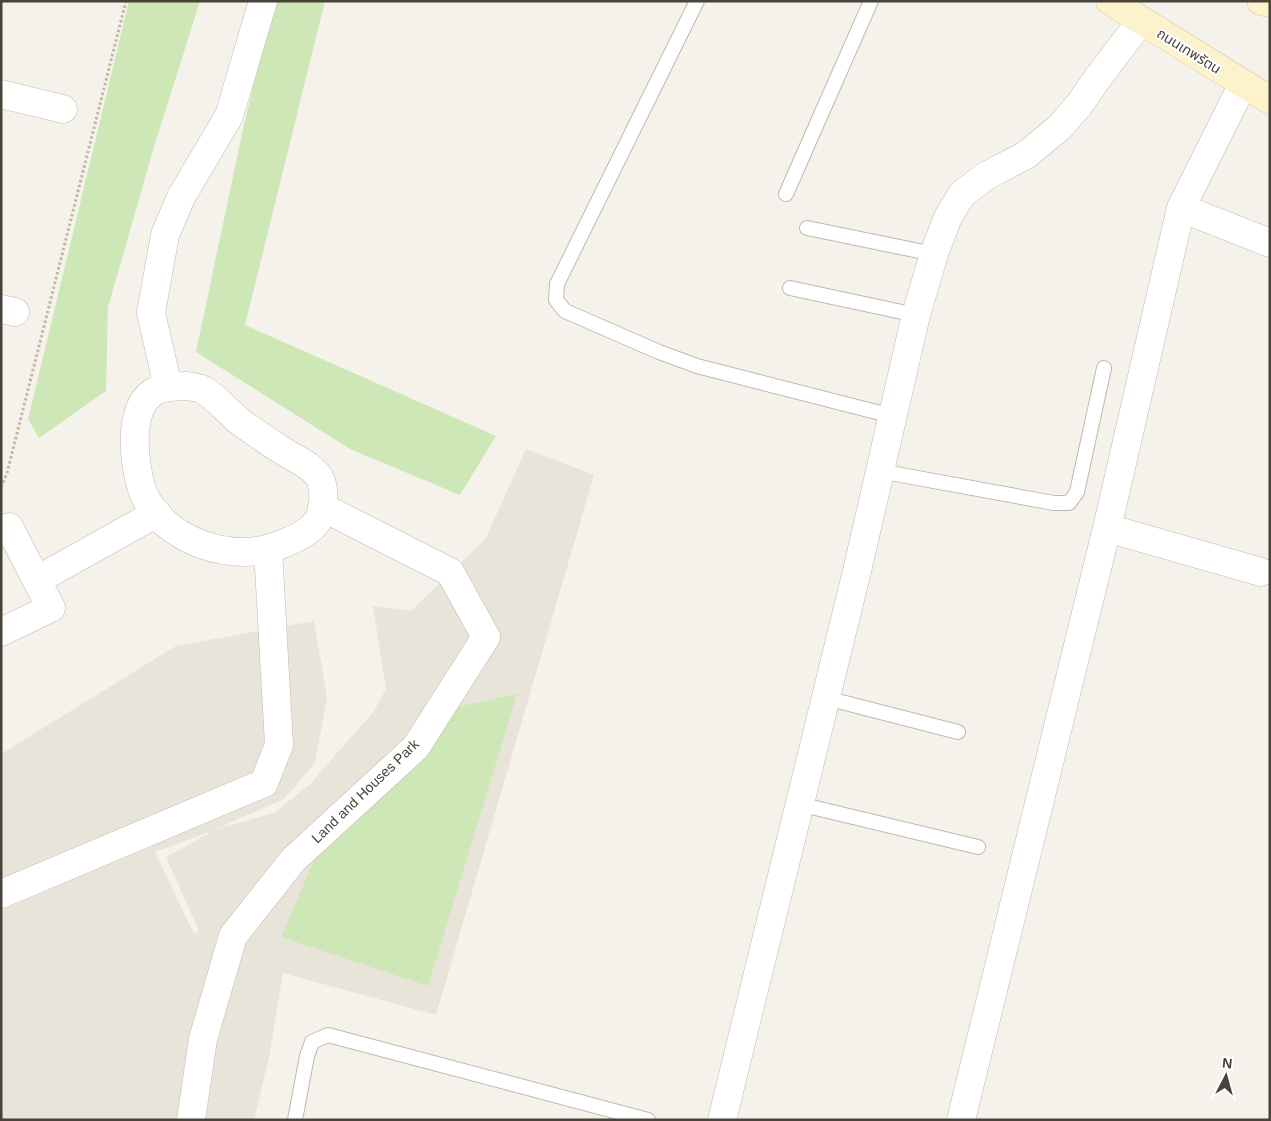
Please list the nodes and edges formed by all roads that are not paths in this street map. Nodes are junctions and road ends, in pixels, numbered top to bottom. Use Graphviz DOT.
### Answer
graph roads {
  1 [pos="263,1"];
  2 [pos="697,1"];
  3 [pos="871,1"];
  4 [pos="1110,1"];
  5 [pos="1261,1"];
  6 [pos="1270,3"];
  7 [pos="1141,21"];
  8 [pos="1243,84"];
  9 [pos="1,94"];
  10 [pos="1270,100"];
  11 [pos="63,109"];
  12 [pos="786,194"];
  13 [pos="1181,208"];
  14 [pos="807,228"];
  15 [pos="1270,243"];
  16 [pos="934,254"];
  17 [pos="790,288"];
  18 [pos="916,315"];
  19 [pos="1104,368"];
  20 [pos="168,387"];
  21 [pos="892,416"];
  22 [pos="879,471"];
  23 [pos="322,508"];
  24 [pos="157,513"];
  25 [pos="1107,528"];
  26 [pos="1,531"];
  27 [pos="268,550"];
  28 [pos="1261,572"];
  29 [pos="37,580"];
  30 [pos="1,632"];
  31 [pos="826,698"];
  32 [pos="958,732"];
  33 [pos="799,804"];
  34 [pos="978,847"];
  35 [pos="1,894"];
  36 [pos="191,1120"];
  37 [pos="295,1120"];
  38 [pos="648,1120"];
  39 [pos="722,1120"];
  40 [pos="961,1120"];
  1 -- 20 [label="street"];
  2 -- 21 [label="lane"];
  3 -- 12 [label="lane"];
  4 -- 7 [label="main road, ถนนเทพรัตน"];
  5 -- 6 [label="main road"];
  7 -- 8 [label="main road, ถนนเทพรัตน"];
  7 -- 16 [label="street"];
  8 -- 10 [label="main road, ถนนเทพรัตน"];
  8 -- 13 [label="street"];
  9 -- 11 [label="street"];
  13 -- 15 [label="street"];
  13 -- 25 [label="street"];
  14 -- 16 [label="lane"];
  16 -- 18 [label="street"];
  17 -- 18 [label="lane"];
  18 -- 21 [label="street"];
  19 -- 22 [label="lane"];
  20 -- 23 [label="street"];
  20 -- 24 [label="street"];
  21 -- 22 [label="street"];
  22 -- 31 [label="street"];
  23 -- 27 [label="street"];
  23 -- 36 [label="street, Land and Houses Park"];
  24 -- 27 [label="street"];
  24 -- 29 [label="street"];
  25 -- 28 [label="street"];
  25 -- 40 [label="street"];
  26 -- 29 [label="street"];
  27 -- 35 [label="street"];
  29 -- 30 [label="street"];
  31 -- 32 [label="lane"];
  31 -- 33 [label="street"];
  33 -- 34 [label="lane"];
  33 -- 39 [label="street"];
  37 -- 38 [label="lane"];
}
